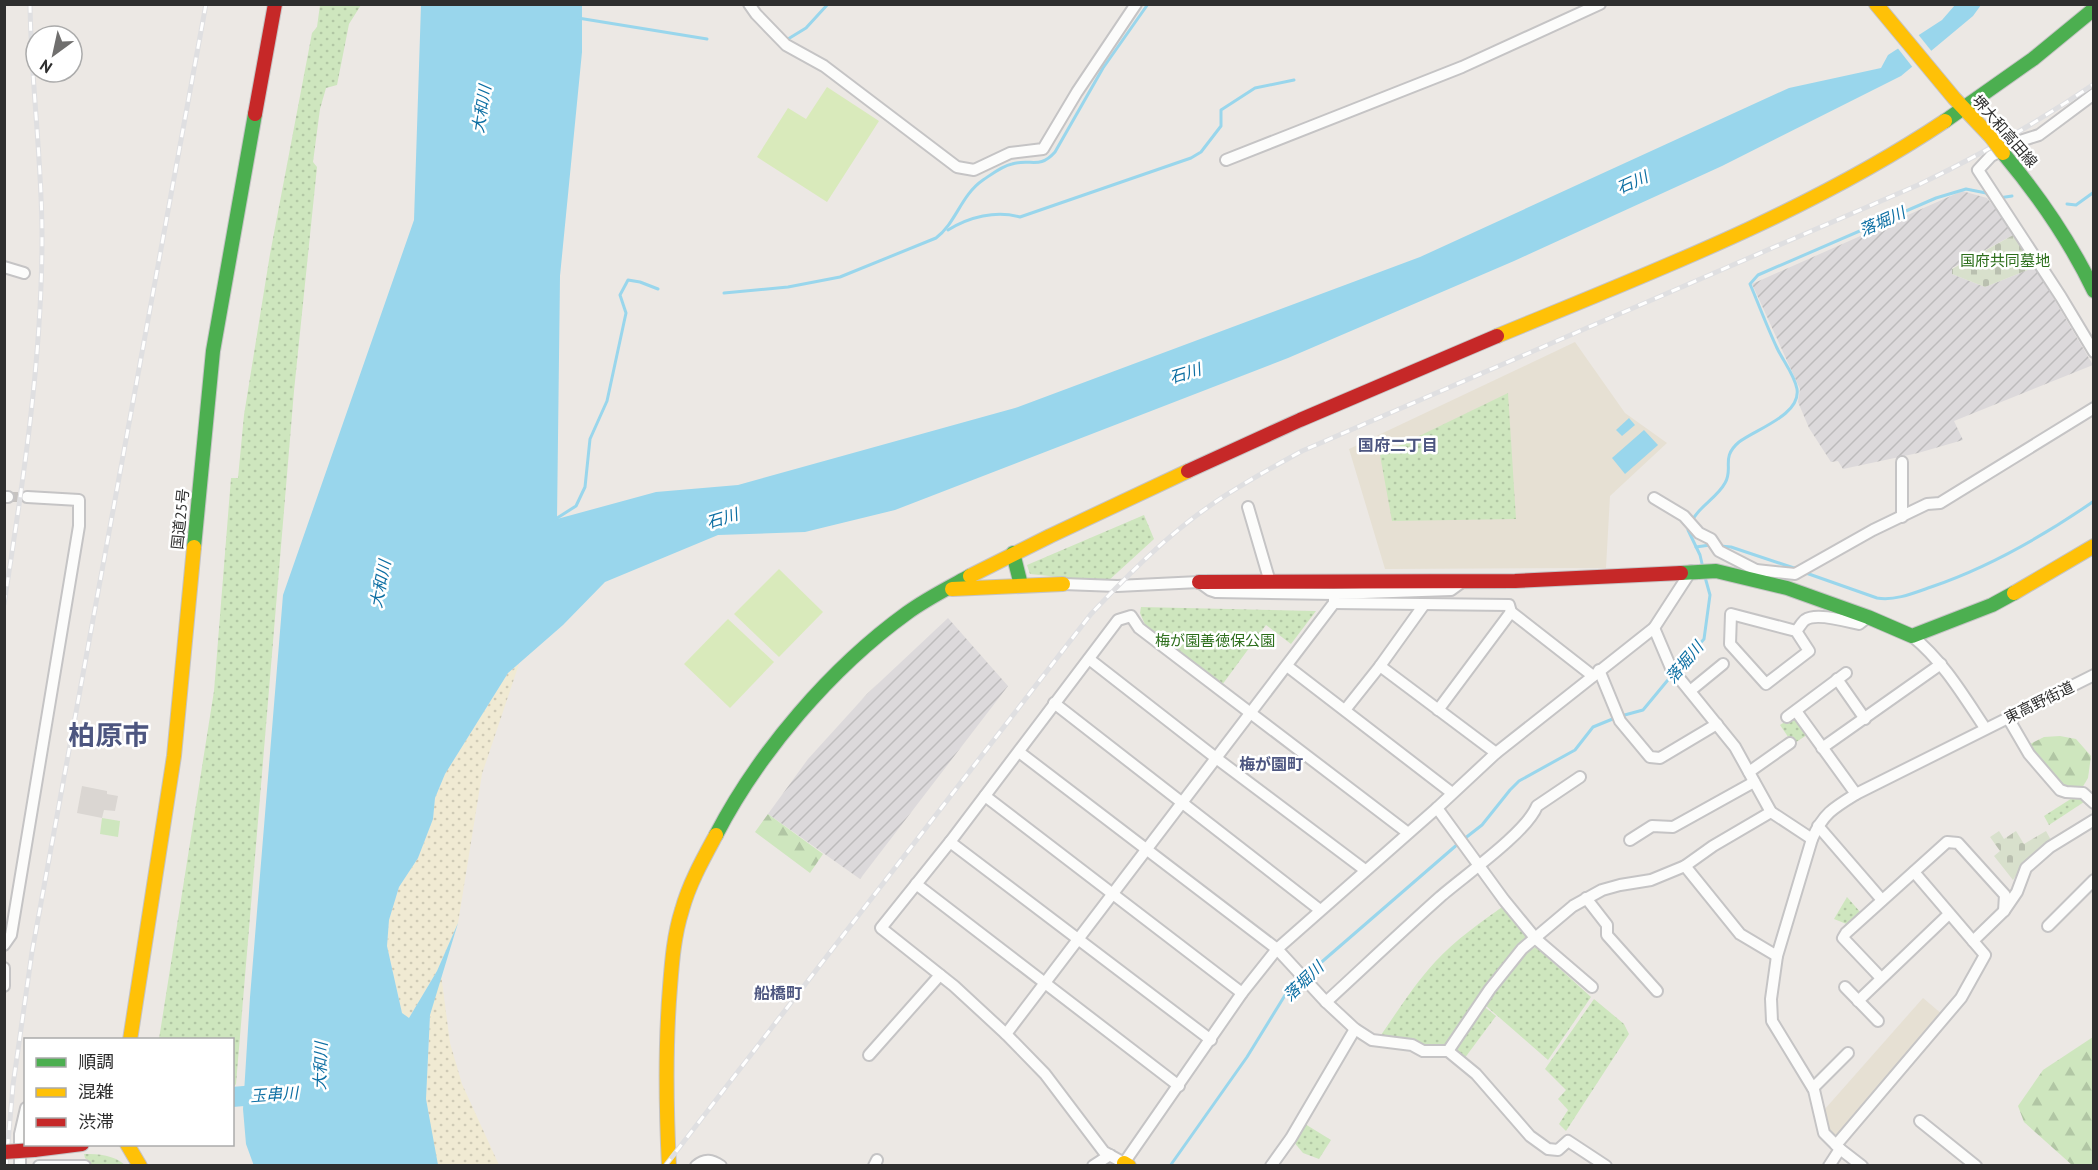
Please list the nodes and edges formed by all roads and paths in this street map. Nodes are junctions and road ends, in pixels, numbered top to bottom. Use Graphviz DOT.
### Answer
graph roads {
  1 [pos="274,4"];
  2 [pos="749,4"];
  3 [pos="1136,4"];
  4 [pos="1600,4"];
  5 [pos="1876,4"];
  6 [pos="2094,9"];
  7 [pos="2094,94"];
  8 [pos="1965,109"];
  9 [pos="1226,160"];
  10 [pos="4,267"];
  11 [pos="24,273"];
  12 [pos="2094,291"];
  13 [pos="2094,352"];
  14 [pos="2094,408"];
  15 [pos="1902,462"];
  16 [pos="27,497"];
  17 [pos="1654,498"];
  18 [pos="1248,507"];
  19 [pos="1902,517"];
  20 [pos="2094,546"];
  21 [pos="1013,554"];
  22 [pos="1691,572"];
  23 [pos="1755,575"];
  24 [pos="1199,582"];
  25 [pos="1270,582"];
  26 [pos="1462,582"];
  27 [pos="1063,584"];
  28 [pos="1021,585"];
  29 [pos="945,589"];
  30 [pos="1334,598"];
  31 [pos="1424,606"];
  32 [pos="1511,612"];
  33 [pos="1868,617"];
  34 [pos="1654,628"];
  35 [pos="1796,631"];
  36 [pos="1912,636"];
  37 [pos="1089,658"];
  38 [pos="1723,664"];
  39 [pos="1941,664"];
  40 [pos="1287,666"];
  41 [pos="1380,666"];
  42 [pos="1596,673"];
  43 [pos="2094,675"];
  44 [pos="1690,690"];
  45 [pos="1054,703"];
  46 [pos="1345,710"];
  47 [pos="1438,710"];
  48 [pos="1252,713"];
  49 [pos="2008,717"];
  50 [pos="1865,719"];
  51 [pos="1717,724"];
  52 [pos="1984,728"];
  53 [pos="1790,743"];
  54 [pos="1822,748"];
  55 [pos="1019,752"];
  56 [pos="1496,753"];
  57 [pos="1216,758"];
  58 [pos="1749,772"];
  59 [pos="1580,777"];
  60 [pos="1754,782"];
  61 [pos="1452,794"];
  62 [pos="1856,794"];
  63 [pos="985,796"];
  64 [pos="1181,802"];
  65 [pos="2094,803"];
  66 [pos="1437,808"];
  67 [pos="1771,812"];
  68 [pos="2094,820"];
  69 [pos="1818,826"];
  70 [pos="1408,833"];
  71 [pos="1812,839"];
  72 [pos="1630,840"];
  73 [pos="950,842"];
  74 [pos="1146,848"];
  75 [pos="1479,866"];
  76 [pos="1685,866"];
  77 [pos="1365,870"];
  78 [pos="1914,872"];
  79 [pos="2094,880"];
  80 [pos="916,884"];
  81 [pos="1112,892"];
  82 [pos="1586,898"];
  83 [pos="1882,900"];
  84 [pos="1320,910"];
  85 [pos="2004,911"];
  86 [pos="1949,914"];
  87 [pos="2048,926"];
  88 [pos="1078,938"];
  89 [pos="1536,939"];
  90 [pos="1973,941"];
  91 [pos="4,945"];
  92 [pos="1277,949"];
  93 [pos="1777,956"];
  94 [pos="4,968"];
  95 [pos="940,975"];
  96 [pos="1881,978"];
  97 [pos="1045,981"];
  98 [pos="4,986"];
  99 [pos="1592,987"];
  100 [pos="1845,987"];
  101 [pos="1657,991"];
  102 [pos="1242,993"];
  103 [pos="1858,1001"];
  104 [pos="1326,1002"];
  105 [pos="1878,1022"];
  106 [pos="1355,1029"];
  107 [pos="1006,1034"];
  108 [pos="130,1038"];
  109 [pos="1211,1040"];
  110 [pos="1448,1051"];
  111 [pos="1848,1053"];
  112 [pos="869,1055"];
  113 [pos="1179,1086"];
  114 [pos="1813,1088"];
  115 [pos="24,1108"];
  116 [pos="1920,1121"];
  117 [pos="68,1146"];
  118 [pos="128,1146"];
  119 [pos="1838,1147"];
  120 [pos="4,1152"];
  121 [pos="1110,1155"];
  122 [pos="1126,1164"];
  123 [pos="67,1165"];
  124 [pos="20,1166"];
  125 [pos="39,1166"];
  126 [pos="85,1166"];
  127 [pos="140,1166"];
  128 [pos="669,1166"];
  129 [pos="696,1166"];
  130 [pos="721,1166"];
  131 [pos="1093,1166"];
  132 [pos="1271,1166"];
  133 [pos="1606,1166"];
  134 [pos="1829,1166"];
  135 [pos="1862,1166"];
  136 [pos="1976,1166"];
  1 -- 108 [label="main road, 国道25号"];
  2 -- 3 [label="street"];
  4 -- 9 [label="street"];
  5 -- 8 [label="main road, 堺大和高田線"];
  6 -- 8 [label="main road"];
  7 -- 13 [label="street"];
  8 -- 12 [label="main road, 堺大和高田線, bridge"];
  8 -- 21 [label="main road"];
  10 -- 11 [label="street"];
  14 -- 19 [label="street"];
  15 -- 19 [label="street"];
  16 -- 91 [label="street"];
  17 -- 23 [label="street"];
  18 -- 25 [label="street"];
  19 -- 23 [label="street"];
  20 -- 36 [label="main road"];
  21 -- 28 [label="main road"];
  21 -- 29 [label="main road"];
  22 -- 23 [label="main road"];
  22 -- 26 [label="main road"];
  22 -- 34 [label="street"];
  23 -- 33 [label="main road"];
  24 -- 25 [label="main road"];
  24 -- 27 [label="street"];
  24 -- 30 [label="street"];
  25 -- 26 [label="main road"];
  26 -- 30 [label="street"];
  27 -- 28 [label="main road"];
  28 -- 29 [label="main road"];
  29 -- 128 [label="main road"];
  30 -- 31 [label="street"];
  30 -- 40 [label="street"];
  31 -- 32 [label="street"];
  31 -- 41 [label="street"];
  32 -- 42 [label="street"];
  32 -- 47 [label="street"];
  33 -- 35 [label="street"];
  33 -- 36 [label="main road"];
  34 -- 42 [label="street"];
  34 -- 44 [label="street"];
  35 -- 35 [label="street"];
  36 -- 39 [label="street"];
  37 -- 45 [label="street"];
  37 -- 48 [label="street"];
  37 -- 57 [label="street"];
  38 -- 44 [label="street"];
  39 -- 50 [label="street"];
  39 -- 52 [label="street"];
  40 -- 46 [label="street"];
  40 -- 48 [label="street"];
  41 -- 46 [label="street"];
  41 -- 47 [label="street"];
  42 -- 51 [label="street"];
  42 -- 56 [label="street"];
  43 -- 49 [label="street, 東高野街道"];
  44 -- 51 [label="street"];
  45 -- 55 [label="street"];
  45 -- 64 [label="street"];
  46 -- 61 [label="street"];
  47 -- 56 [label="street"];
  48 -- 57 [label="street"];
  48 -- 70 [label="street"];
  49 -- 52 [label="street, 東高野街道"];
  49 -- 65 [label="street"];
  50 -- 54 [label="street"];
  50 -- 54 [label="street"];
  51 -- 58 [label="street"];
  52 -- 62 [label="street, 東高野街道"];
  53 -- 58 [label="street"];
  54 -- 62 [label="street"];
  55 -- 63 [label="street"];
  55 -- 74 [label="street"];
  56 -- 61 [label="street"];
  57 -- 64 [label="street"];
  57 -- 77 [label="street"];
  58 -- 60 [label="street"];
  59 -- 75 [label="street"];
  60 -- 67 [label="street"];
  60 -- 72 [label="street"];
  61 -- 66 [label="street"];
  62 -- 69 [label="street, 東高野街道"];
  63 -- 73 [label="street"];
  63 -- 81 [label="street"];
  64 -- 74 [label="street"];
  64 -- 84 [label="street"];
  66 -- 70 [label="street"];
  66 -- 75 [label="street"];
  67 -- 71 [label="street"];
  67 -- 76 [label="street"];
  68 -- 85 [label="street"];
  69 -- 71 [label="street, 東高野街道"];
  69 -- 83 [label="street"];
  70 -- 77 [label="street"];
  71 -- 93 [label="street, 東高野街道"];
  73 -- 80 [label="street"];
  73 -- 88 [label="street"];
  74 -- 81 [label="street"];
  74 -- 92 [label="street"];
  75 -- 89 [label="street"];
  75 -- 104 [label="street"];
  76 -- 82 [label="street"];
  76 -- 93 [label="street"];
  77 -- 84 [label="street"];
  78 -- 83 [label="street"];
  78 -- 85 [label="street"];
  78 -- 86 [label="street"];
  79 -- 87 [label="street"];
  80 -- 95 [label="street"];
  80 -- 97 [label="street"];
  81 -- 88 [label="street"];
  81 -- 102 [label="street"];
  82 -- 89 [label="street"];
  82 -- 101 [label="street"];
  83 -- 96 [label="street"];
  84 -- 92 [label="street"];
  85 -- 90 [label="street"];
  86 -- 90 [label="street"];
  86 -- 96 [label="street"];
  88 -- 97 [label="street"];
  88 -- 109 [label="street"];
  89 -- 99 [label="street"];
  89 -- 110 [label="street"];
  90 -- 119 [label="street"];
  92 -- 102 [label="street"];
  92 -- 104 [label="street"];
  93 -- 114 [label="street, 東高野街道"];
  94 -- 98 [label="street"];
  95 -- 107 [label="street"];
  95 -- 112 [label="street"];
  96 -- 103 [label="street"];
  97 -- 107 [label="street"];
  97 -- 113 [label="street"];
  100 -- 103 [label="street"];
  102 -- 109 [label="street"];
  103 -- 105 [label="street"];
  104 -- 106 [label="street"];
  106 -- 110 [label="street"];
  106 -- 132 [label="street"];
  107 -- 121 [label="street"];
  109 -- 113 [label="street"];
  110 -- 133 [label="street"];
  111 -- 114 [label="street"];
  113 -- 122 [label="street"];
  114 -- 119 [label="street, 東高野街道"];
  115 -- 124 [label="street"];
  116 -- 136 [label="street"];
  117 -- 120 [label="main road, bridge"];
  118 -- 127 [label="main road"];
  119 -- 134 [label="street"];
  119 -- 135 [label="street"];
  121 -- 122 [label="street"];
  121 -- 131 [label="street"];
  123 -- 125 [label="street"];
  123 -- 126 [label="street"];
  129 -- 130 [label="street"];
}
